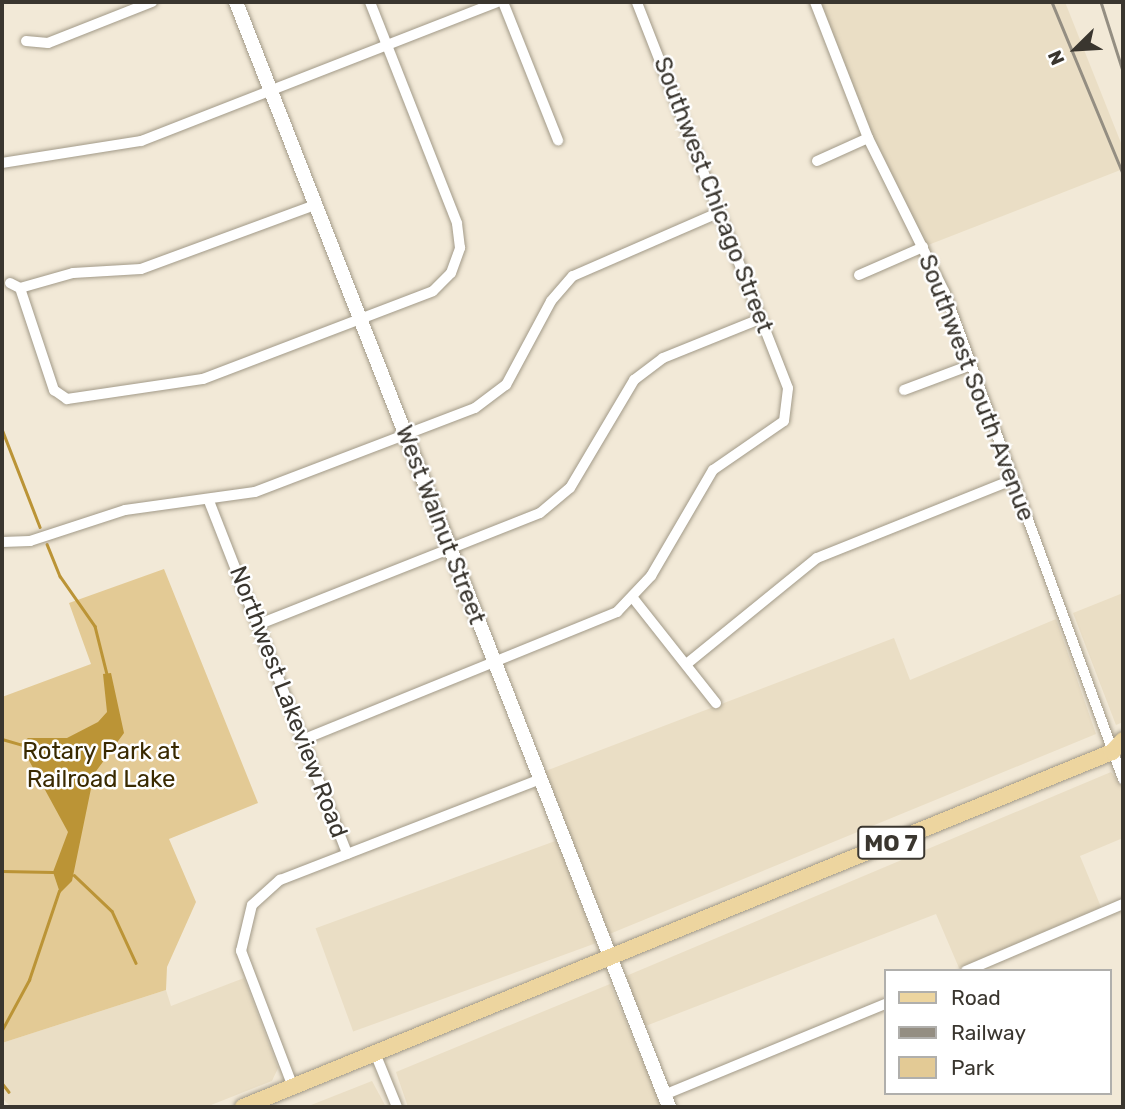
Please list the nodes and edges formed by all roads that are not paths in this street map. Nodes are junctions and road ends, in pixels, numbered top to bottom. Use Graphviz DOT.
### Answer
graph roads {
  1 [pos="152,2"];
  2 [pos="236,2"];
  3 [pos="370,2"];
  4 [pos="500,2"];
  5 [pos="638,2"];
  6 [pos="815,2"];
  7 [pos="26,41"];
  8 [pos="387,44"];
  9 [pos="271,90"];
  10 [pos="868,138"];
  11 [pos="558,140"];
  12 [pos="817,161"];
  13 [pos="2,163"];
  14 [pos="315,205"];
  15 [pos="720,212"];
  16 [pos="923,247"];
  17 [pos="859,275"];
  18 [pos="9,283"];
  19 [pos="20,288"];
  20 [pos="760,319"];
  21 [pos="361,320"];
  22 [pos="971,365"];
  23 [pos="904,390"];
  24 [pos="405,434"];
  25 [pos="1012,481"];
  26 [pos="209,501"];
  27 [pos="2,542"];
  28 [pos="449,549"];
  29 [pos="633,598"];
  30 [pos="257,625"];
  31 [pos="689,662"];
  32 [pos="495,664"];
  33 [pos="716,703"];
  34 [pos="302,740"];
  35 [pos="1119,749"];
  36 [pos="540,779"];
  37 [pos="1123,779"];
  38 [pos="347,854"];
  39 [pos="1123,904"];
  40 [pos="611,959"];
  41 [pos="971,969"];
  42 [pos="884,1004"];
  43 [pos="375,1053"];
  44 [pos="293,1087"];
  45 [pos="667,1101"];
  46 [pos="243,1107"];
  47 [pos="397,1107"];
  1 -- 7 [label="street"];
  2 -- 9 [label="street, West Walnut Street"];
  3 -- 8 [label="street"];
  4 -- 8 [label="street"];
  4 -- 11 [label="street"];
  5 -- 15 [label="street, Southwest Chicago Street"];
  6 -- 10 [label="street, Southwest South Avenue"];
  8 -- 9 [label="street"];
  8 -- 21 [label="street"];
  9 -- 13 [label="street"];
  9 -- 14 [label="street, West Walnut Street"];
  10 -- 12 [label="street"];
  10 -- 16 [label="street, Southwest South Avenue"];
  14 -- 19 [label="street"];
  14 -- 21 [label="street, West Walnut Street"];
  15 -- 20 [label="street, Southwest Chicago Street"];
  15 -- 24 [label="street"];
  16 -- 17 [label="street"];
  16 -- 22 [label="street, Southwest South Avenue"];
  18 -- 19 [label="street"];
  19 -- 21 [label="street"];
  20 -- 28 [label="street"];
  20 -- 29 [label="street, Southwest Chicago Street"];
  21 -- 24 [label="street, West Walnut Street"];
  22 -- 23 [label="street"];
  22 -- 25 [label="street, Southwest South Avenue"];
  24 -- 26 [label="street"];
  24 -- 28 [label="street, West Walnut Street"];
  25 -- 31 [label="street"];
  25 -- 35 [label="street, Southwest South Avenue"];
  26 -- 27 [label="street"];
  26 -- 30 [label="street, Northwest Lakeview Road"];
  28 -- 30 [label="street"];
  28 -- 32 [label="street, West Walnut Street"];
  29 -- 31 [label="street"];
  29 -- 32 [label="street"];
  30 -- 34 [label="street, Northwest Lakeview Road"];
  31 -- 33 [label="street"];
  32 -- 34 [label="street"];
  32 -- 36 [label="street, West Walnut Street"];
  34 -- 38 [label="street, Northwest Lakeview Road"];
  35 -- 37 [label="street, Southwest South Avenue"];
  35 -- 40 [label="main road, MO 7"];
  36 -- 38 [label="street"];
  36 -- 40 [label="street, West Walnut Street"];
  38 -- 44 [label="street, Northwest Lakeview Road"];
  39 -- 41 [label="street"];
  40 -- 43 [label="main road, MO 7"];
  40 -- 45 [label="street, West Walnut Street"];
  42 -- 45 [label="street"];
  43 -- 44 [label="main road, MO 7"];
  43 -- 47 [label="street"];
  44 -- 46 [label="main road, MO 7"];
}
